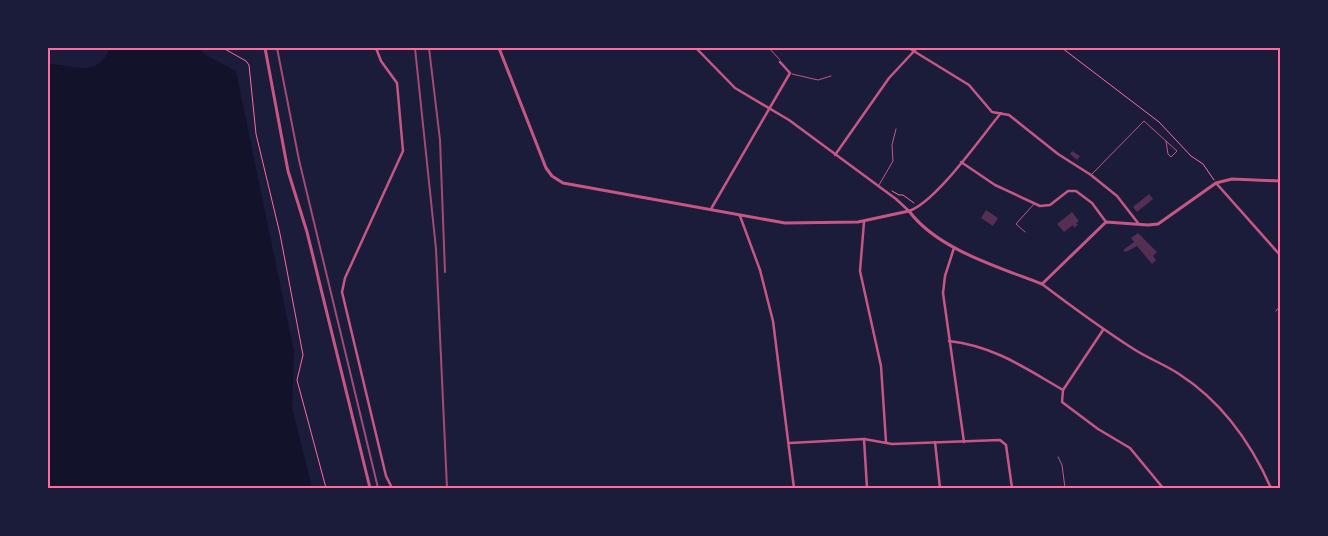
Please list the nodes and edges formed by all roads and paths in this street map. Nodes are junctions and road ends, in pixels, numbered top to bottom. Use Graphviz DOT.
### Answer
graph roads {
  1 [pos="77,48"];
  2 [pos="81,48"];
  3 [pos="223,48"];
  4 [pos="265,48"];
  5 [pos="376,48"];
  6 [pos="499,48"];
  7 [pos="696,48"];
  8 [pos="769,48"];
  9 [pos="917,48"];
  10 [pos="1062,48"];
  11 [pos="912,50"];
  12 [pos="780,62"];
  13 [pos="790,73"];
  14 [pos="831,76"];
  15 [pos="771,107"];
  16 [pos="1001,113"];
  17 [pos="896,129"];
  18 [pos="1166,141"];
  19 [pos="836,155"];
  20 [pos="960,161"];
  21 [pos="1091,175"];
  22 [pos="1280,181"];
  23 [pos="1216,183"];
  24 [pos="878,186"];
  25 [pos="1034,203"];
  26 [pos="711,209"];
  27 [pos="909,211"];
  28 [pos="740,216"];
  29 [pos="864,222"];
  30 [pos="1106,222"];
  31 [pos="1138,223"];
  32 [pos="1025,232"];
  33 [pos="955,247"];
  34 [pos="1280,248"];
  35 [pos="1277,251"];
  36 [pos="1280,254"];
  37 [pos="1042,284"];
  38 [pos="1280,306"];
  39 [pos="1276,311"];
  40 [pos="1104,330"];
  41 [pos="950,341"];
  42 [pos="1064,390"];
  43 [pos="864,439"];
  44 [pos="789,442"];
  45 [pos="886,442"];
  46 [pos="936,442"];
  47 [pos="964,442"];
  48 [pos="1058,457"];
  49 [pos="326,488"];
  50 [pos="370,488"];
  51 [pos="392,488"];
  52 [pos="794,488"];
  53 [pos="867,488"];
  54 [pos="940,488"];
  55 [pos="1012,488"];
  56 [pos="1065,488"];
  57 [pos="1163,488"];
  58 [pos="1271,488"];
  1 -- 2 [label="path"];
  3 -- 49 [label="path"];
  4 -- 50 [label="street"];
  5 -- 51 [label="street"];
  6 -- 26 [label="street"];
  7 -- 15 [label="street"];
  8 -- 12 [label="lane"];
  9 -- 11 [label="street"];
  10 -- 23 [label="path"];
  11 -- 16 [label="street"];
  11 -- 19 [label="street"];
  12 -- 13 [label="street"];
  13 -- 14 [label="lane"];
  13 -- 15 [label="street"];
  15 -- 19 [label="street"];
  15 -- 26 [label="street"];
  16 -- 20 [label="street"];
  16 -- 21 [label="street"];
  17 -- 24 [label="lane"];
  18 -- 18 [label="lane"];
  18 -- 21 [label="lane"];
  19 -- 24 [label="street"];
  20 -- 25 [label="street"];
  20 -- 27 [label="street"];
  21 -- 31 [label="street"];
  22 -- 23 [label="street"];
  23 -- 31 [label="street"];
  23 -- 35 [label="street"];
  24 -- 27 [label="street"];
  25 -- 30 [label="street"];
  25 -- 32 [label="lane"];
  26 -- 28 [label="street"];
  27 -- 29 [label="street"];
  27 -- 33 [label="street"];
  28 -- 29 [label="street"];
  28 -- 44 [label="street"];
  29 -- 45 [label="street"];
  30 -- 31 [label="street"];
  30 -- 37 [label="street"];
  33 -- 37 [label="street"];
  33 -- 41 [label="street"];
  34 -- 35 [label="street"];
  35 -- 36 [label="street"];
  37 -- 40 [label="street"];
  38 -- 39 [label="lane"];
  40 -- 42 [label="street"];
  40 -- 58 [label="street"];
  41 -- 42 [label="street"];
  41 -- 47 [label="street"];
  42 -- 57 [label="street"];
  43 -- 44 [label="street"];
  43 -- 45 [label="street"];
  43 -- 53 [label="street"];
  44 -- 52 [label="street"];
  45 -- 46 [label="street"];
  46 -- 47 [label="street"];
  46 -- 54 [label="street"];
  47 -- 55 [label="street"];
  48 -- 56 [label="lane"];
}
